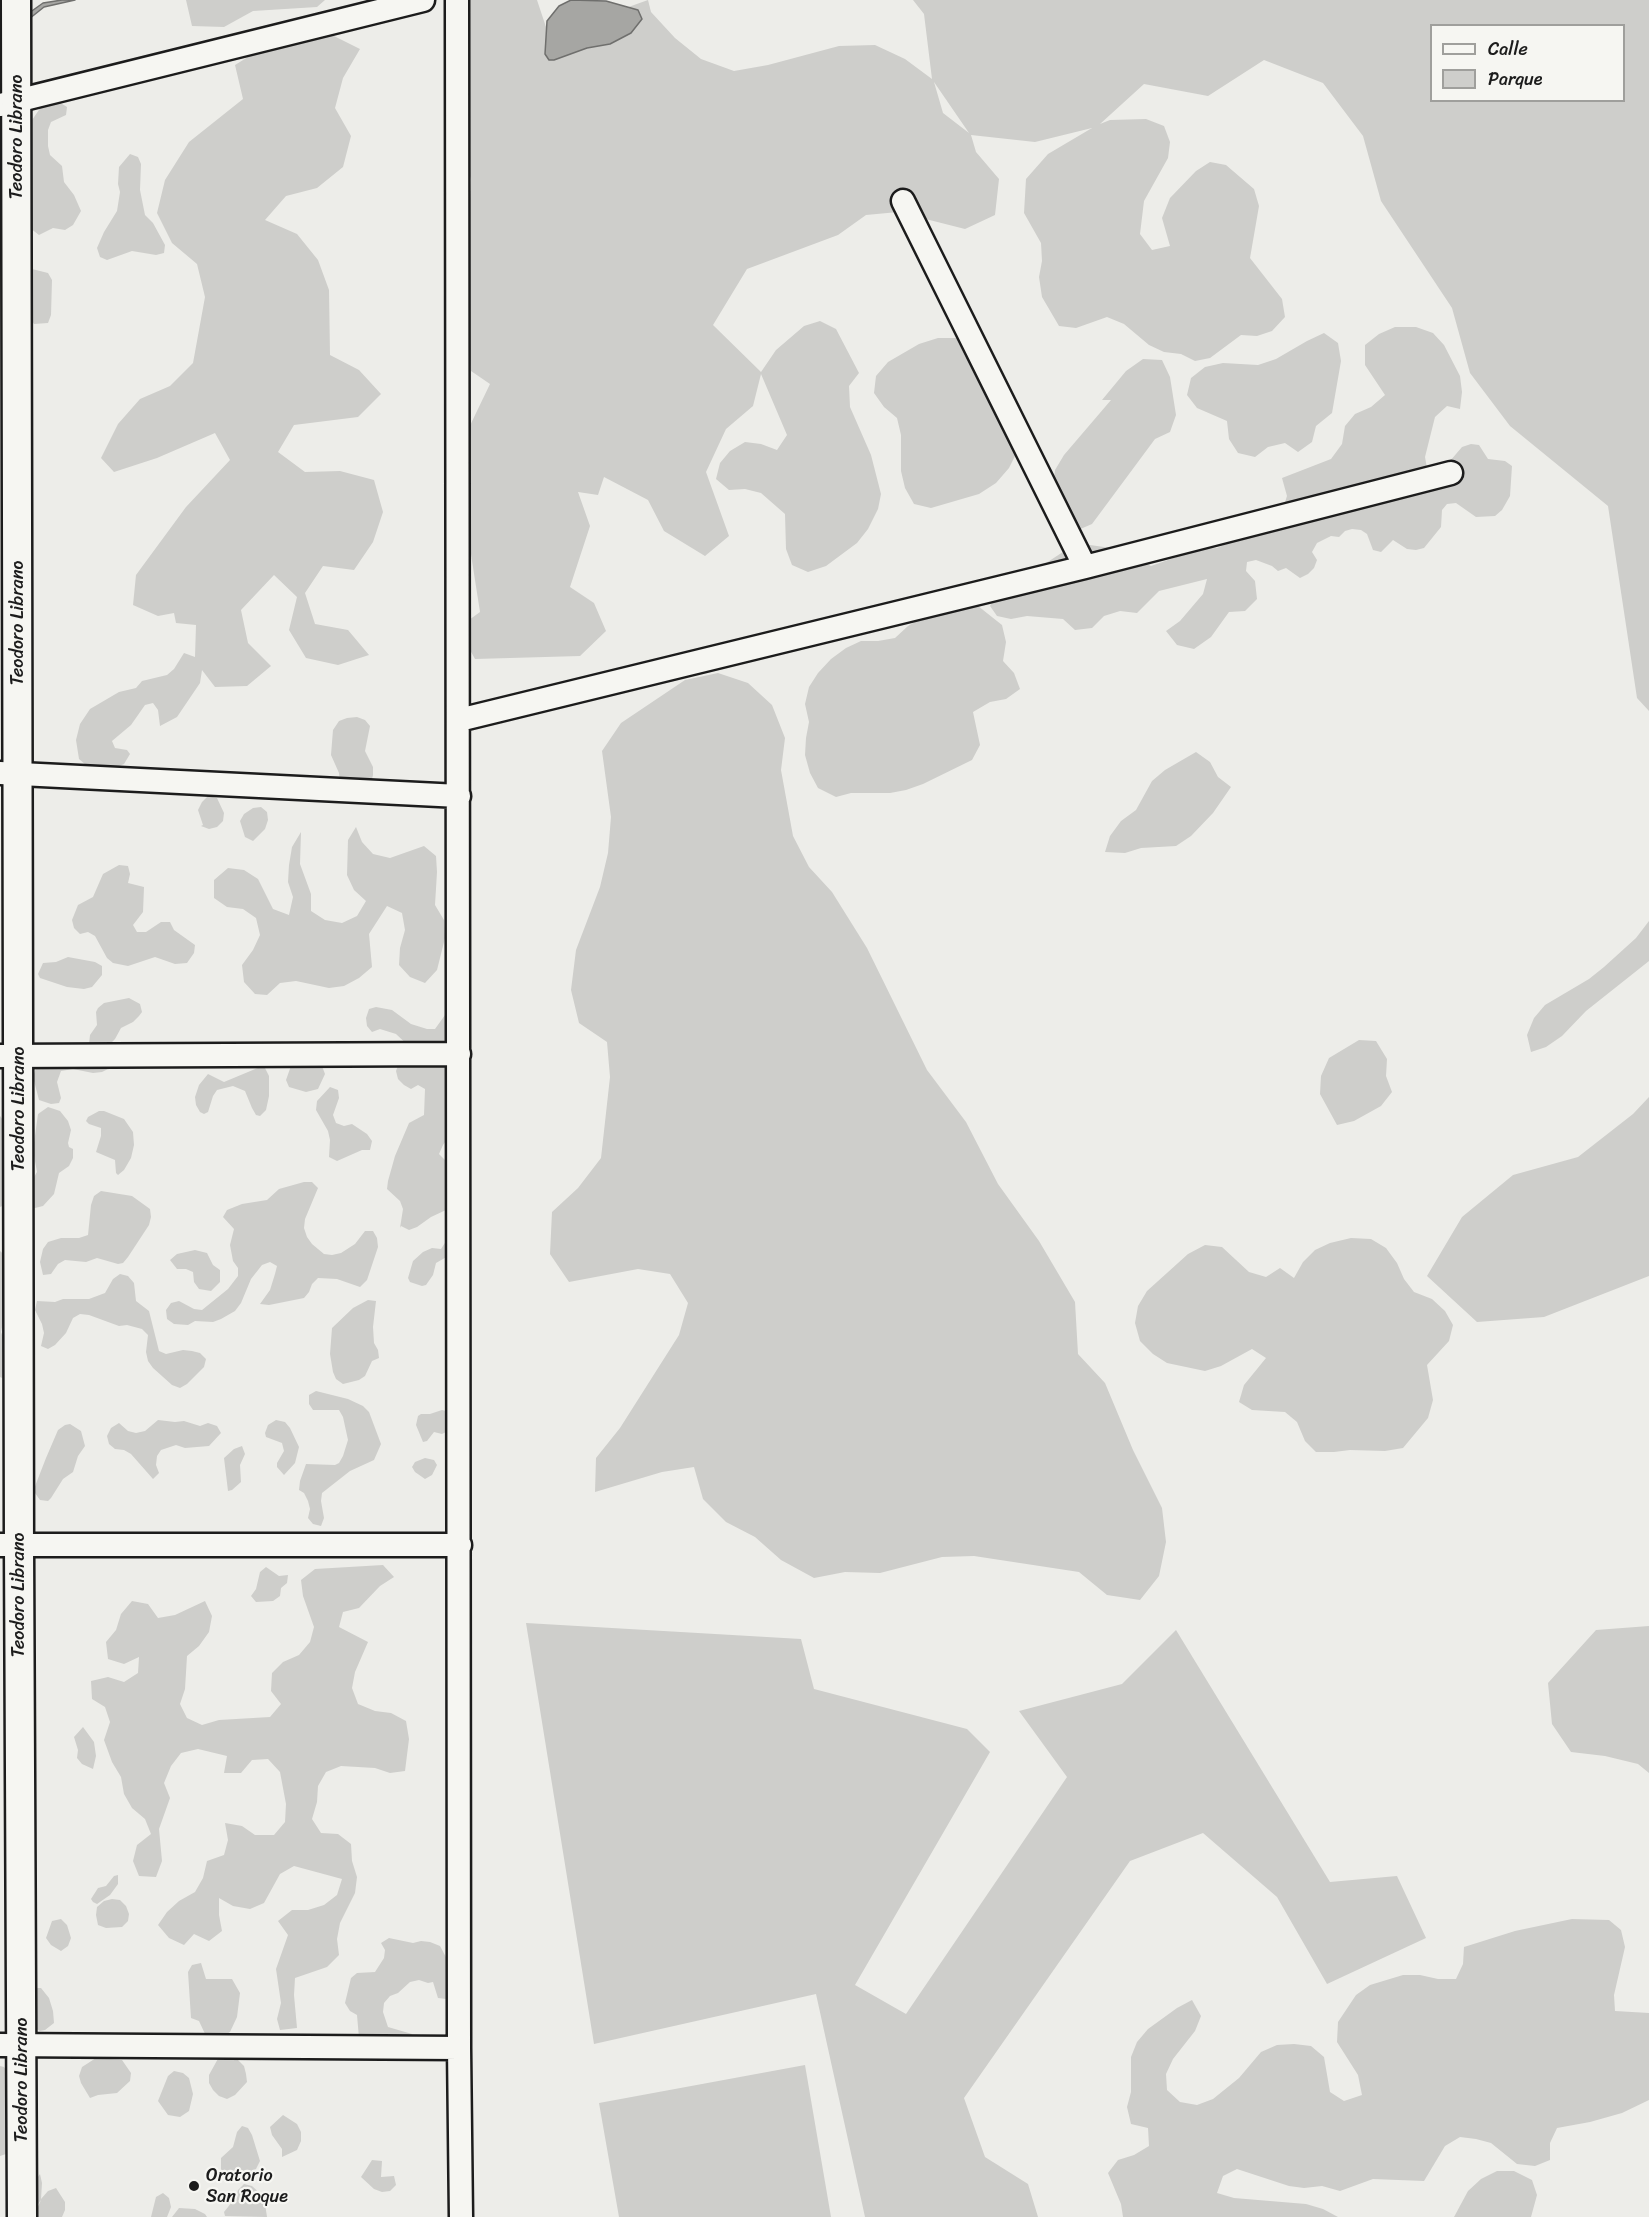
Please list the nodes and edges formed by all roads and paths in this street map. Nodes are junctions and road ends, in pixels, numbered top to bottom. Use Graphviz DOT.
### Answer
graph roads {
  1 [pos="16,0"];
  2 [pos="423,0"];
  3 [pos="457,0"];
  4 [pos="9,103"];
  5 [pos="903,201"];
  6 [pos="1451,473"];
  7 [pos="1085,567"];
  8 [pos="459,720"];
  9 [pos="9,774"];
  10 [pos="459,796"];
  11 [pos="459,1054"];
  12 [pos="9,1056"];
  13 [pos="460,1545"];
  14 [pos="9,1546"];
  15 [pos="11,2045"];
  16 [pos="459,2048"];
  17 [pos="22,2217"];
  18 [pos="461,2217"];
  1 -- 4 [label="main road, Teodoro Librano"];
  2 -- 4 [label="street"];
  3 -- 8 [label="street"];
  4 -- 9 [label="main road, Teodoro Librano"];
  5 -- 7 [label="street"];
  6 -- 7 [label="street"];
  7 -- 8 [label="street"];
  8 -- 10 [label="street"];
  9 -- 10 [label="street"];
  9 -- 12 [label="main road, Teodoro Librano"];
  10 -- 11 [label="street"];
  11 -- 12 [label="street"];
  11 -- 13 [label="street"];
  12 -- 14 [label="main road, Teodoro Librano"];
  13 -- 14 [label="street"];
  13 -- 16 [label="street"];
  14 -- 15 [label="main road, Teodoro Librano"];
  15 -- 16 [label="street"];
  15 -- 17 [label="main road, Teodoro Librano"];
  16 -- 18 [label="street"];
}
